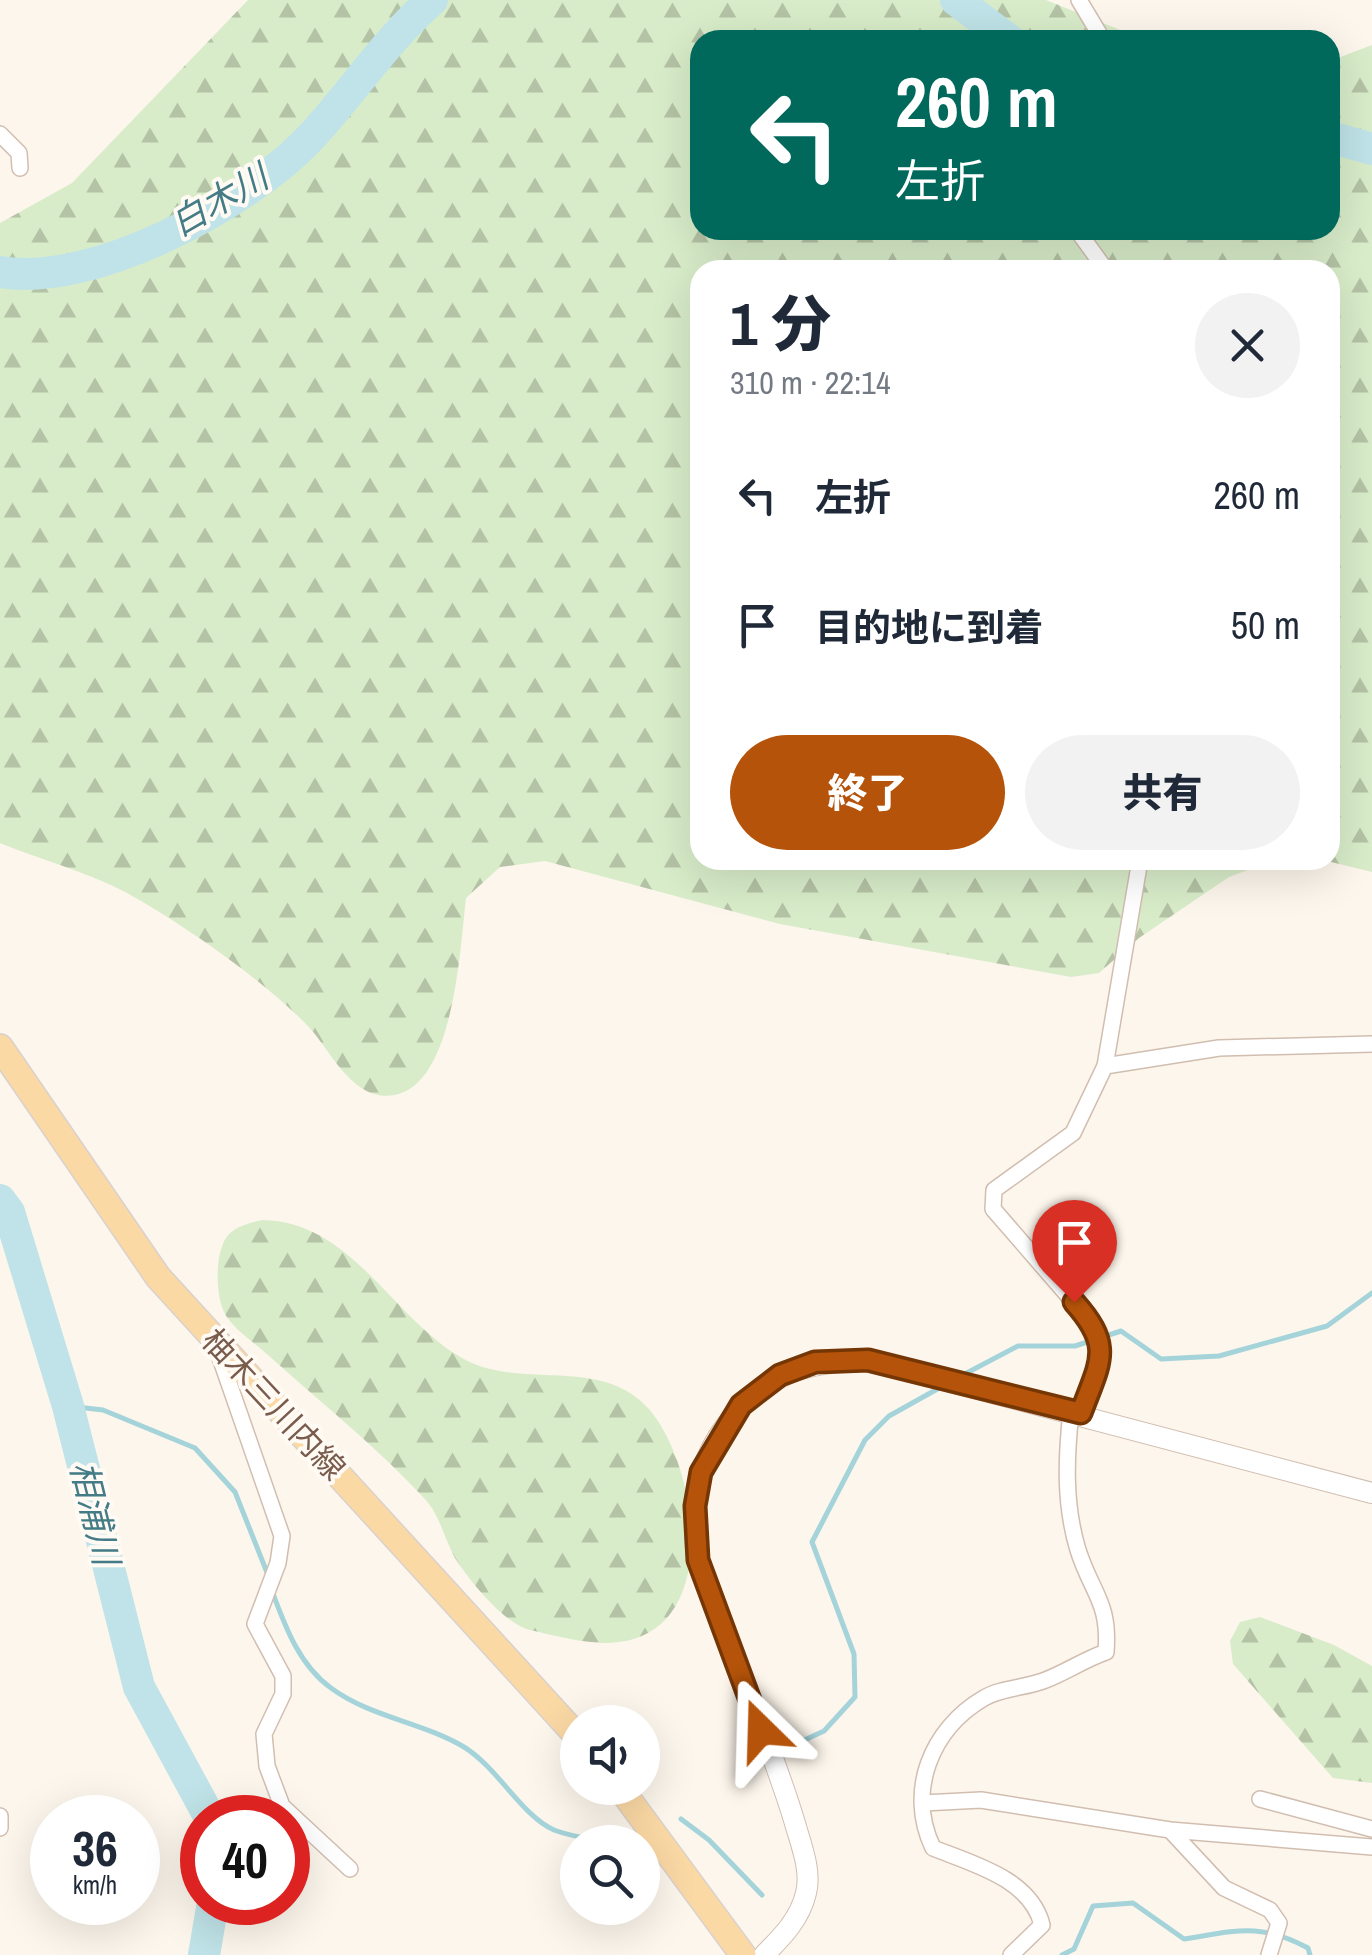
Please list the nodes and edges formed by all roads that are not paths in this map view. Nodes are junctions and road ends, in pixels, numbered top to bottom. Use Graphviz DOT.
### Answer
graph roads {
  1 [pos="1079,0"];
  2 [pos="1097,30"];
  3 [pos="0,134"];
  4 [pos="20,168"];
  5 [pos="1138,870"];
  6 [pos="1372,1044"];
  7 [pos="0,1047"];
  8 [pos="1105,1066"];
  9 [pos="213,1338"];
  10 [pos="1076,1412"];
  11 [pos="1372,1494"];
  12 [pos="560,1717"];
  13 [pos="1260,1799"];
  14 [pos="922,1803"];
  15 [pos="633,1805"];
  16 [pos="0,1816"];
  17 [pos="0,1828"];
  18 [pos="1372,1829"];
  19 [pos="1170,1830"];
  20 [pos="1372,1847"];
  21 [pos="350,1869"];
  22 [pos="1270,1951"];
  23 [pos="743,1955"];
  24 [pos="764,1955"];
  25 [pos="1011,1955"];
  1 -- 2 [label="street"];
  3 -- 4 [label="street"];
  5 -- 8 [label="street"];
  6 -- 8 [label="street"];
  7 -- 9 [label="main road, 柚木三川内線"];
  8 -- 10 [label="street"];
  9 -- 12 [label="main road, 柚木三川内線"];
  9 -- 21 [label="street"];
  10 -- 11 [label="street"];
  10 -- 14 [label="street"];
  10 -- 24 [label="street"];
  13 -- 18 [label="street"];
  14 -- 19 [label="street"];
  14 -- 25 [label="street"];
  15 -- 23 [label="main road"];
  16 -- 17 [label="street"];
  19 -- 20 [label="street"];
  19 -- 22 [label="street"];
}
